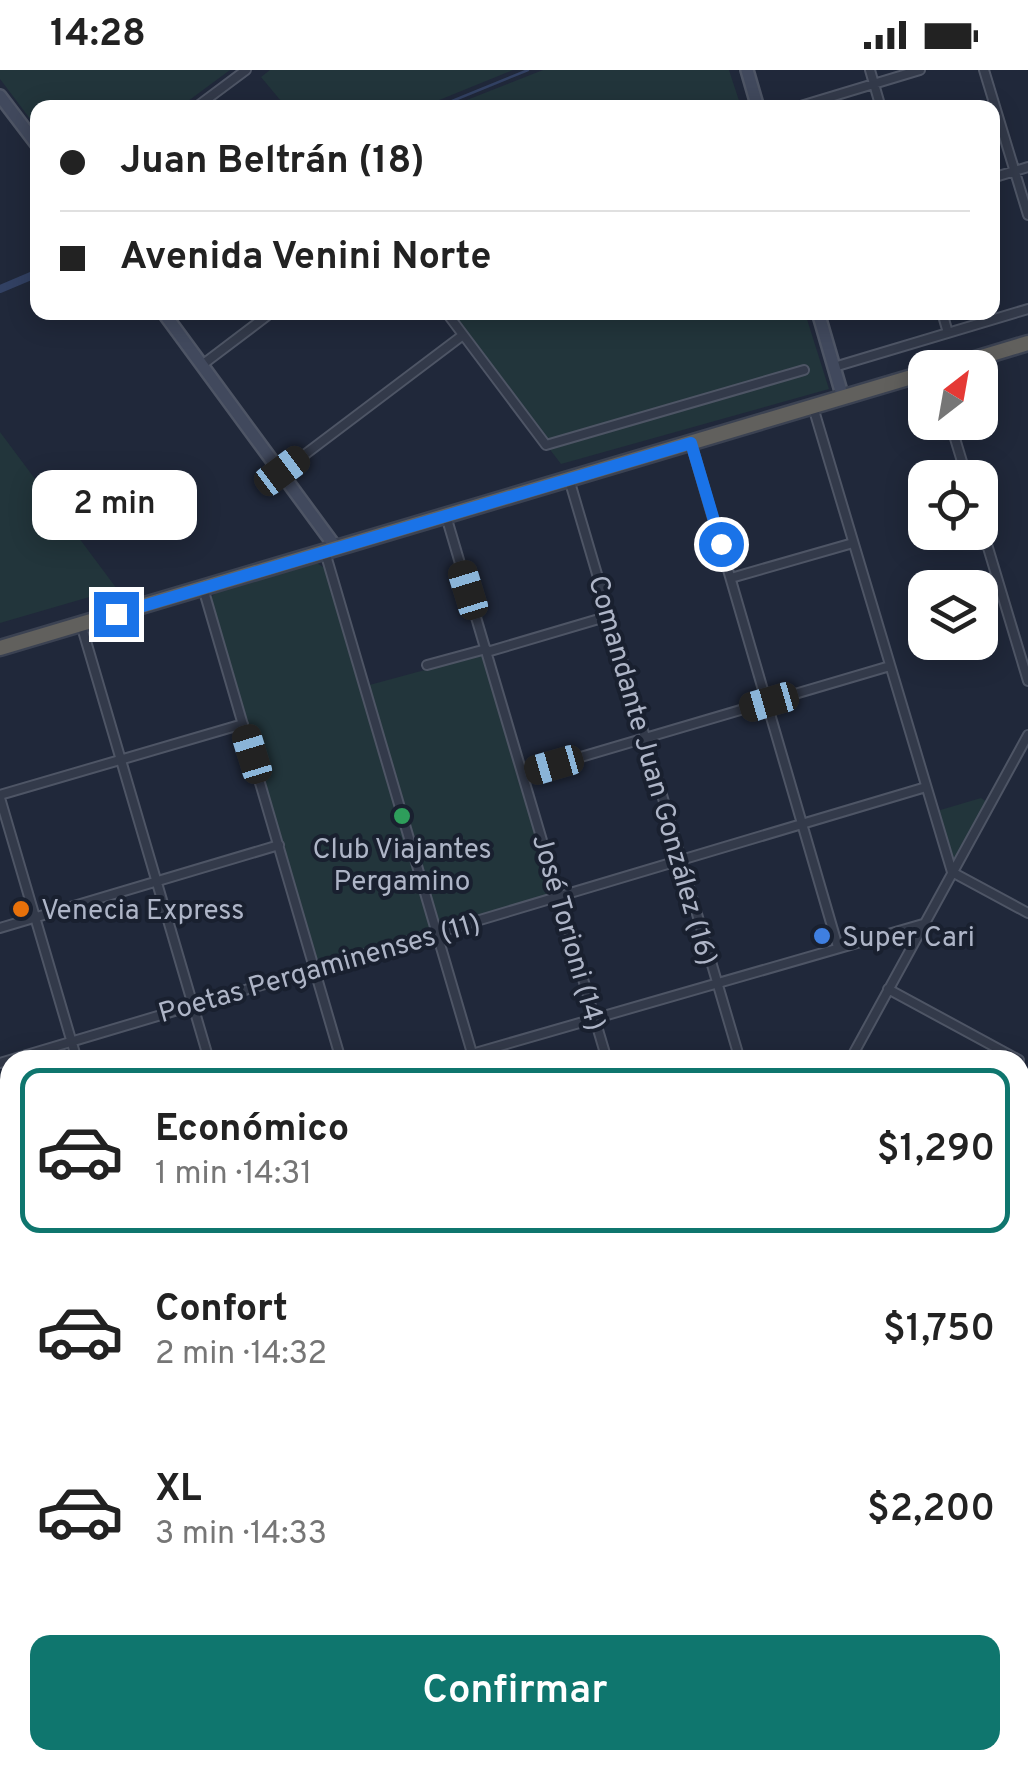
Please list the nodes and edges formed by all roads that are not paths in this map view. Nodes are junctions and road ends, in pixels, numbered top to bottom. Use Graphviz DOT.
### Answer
graph roads {
  1 [pos="246,70"];
  2 [pos="747,70"];
  3 [pos="870,70"];
  4 [pos="920,70"];
  5 [pos="984,70"];
  6 [pos="874,84"];
  7 [pos="0,96"];
  8 [pos="206,100"];
  9 [pos="756,100"];
  10 [pos="821,100"];
  11 [pos="879,100"];
  12 [pos="993,100"];
  13 [pos="1000,122"];
  14 [pos="30,135"];
  15 [pos="1028,167"];
  16 [pos="1015,171"];
  17 [pos="1000,176"];
  18 [pos="1028,215"];
  19 [pos="1028,309"];
  20 [pos="1000,317"];
  21 [pos="169,320"];
  22 [pos="261,320"];
  23 [pos="452,320"];
  24 [pos="820,320"];
  25 [pos="944,320"];
  26 [pos="991,320"];
  27 [pos="948,333"];
  28 [pos="464,336"];
  29 [pos="1028,343"];
  30 [pos="998,352"];
  31 [pos="202,365"];
  32 [pos="834,367"];
  33 [pos="804,370"];
  34 [pos="908,378"];
  35 [pos="843,398"];
  36 [pos="813,407"];
  37 [pos="691,443"];
  38 [pos="282,471"];
  39 [pos="569,479"];
  40 [pos="446,516"];
  41 [pos="852,543"];
  42 [pos="331,550"];
  43 [pos="988,550"];
  44 [pos="731,578"];
  45 [pos="203,588"];
  46 [pos="609,616"];
  47 [pos="81,624"];
  48 [pos="0,648"];
  49 [pos="487,650"];
  50 [pos="427,665"];
  51 [pos="890,666"];
  52 [pos="1028,681"];
  53 [pos="769,702"];
  54 [pos="243,724"];
  55 [pos="1028,735"];
  56 [pos="646,738"];
  57 [pos="122,760"];
  58 [pos="523,774"];
  59 [pos="926,787"];
  60 [pos="0,797"];
  61 [pos="803,824"];
  62 [pos="279,845"];
  63 [pos="681,860"];
  64 [pos="952,872"];
  65 [pos="157,882"];
  66 [pos="560,896"];
  67 [pos="1028,914"];
  68 [pos="35,918"];
  69 [pos="923,924"];
  70 [pos="0,928"];
  71 [pos="436,932"];
  72 [pos="838,947"];
  73 [pos="314,968"];
  74 [pos="717,982"];
  75 [pos="888,989"];
  76 [pos="192,1004"];
  77 [pos="594,1018"];
  78 [pos="72,1042"];
  79 [pos="45,1050"];
  80 [pos="74,1050"];
  81 [pos="206,1050"];
  82 [pos="338,1050"];
  83 [pos="471,1050"];
  84 [pos="495,1050"];
  85 [pos="604,1050"];
  86 [pos="737,1050"];
  87 [pos="855,1050"];
  88 [pos="1001,1050"];
  1 -- 8 [label="street"];
  2 -- 9 [label="main road"];
  3 -- 6 [label="street"];
  4 -- 6 [label="street"];
  5 -- 12 [label="street"];
  6 -- 10 [label="street"];
  6 -- 11 [label="street"];
  7 -- 14 [label="main road"];
  13 -- 16 [label="street"];
  15 -- 16 [label="street"];
  16 -- 17 [label="street"];
  16 -- 18 [label="street"];
  19 -- 20 [label="street"];
  21 -- 31 [label="main road"];
  22 -- 31 [label="street"];
  23 -- 28 [label="street"];
  24 -- 32 [label="main road"];
  25 -- 27 [label="street"];
  26 -- 27 [label="street"];
  27 -- 32 [label="street"];
  28 -- 33 [label="street"];
  28 -- 38 [label="street"];
  29 -- 30 [label="highway"];
  31 -- 38 [label="main road"];
  32 -- 35 [label="main road"];
  34 -- 35 [label="highway"];
  35 -- 36 [label="highway"];
  36 -- 37 [label="highway"];
  36 -- 41 [label="street"];
  37 -- 39 [label="highway"];
  37 -- 44 [label="street"];
  38 -- 42 [label="main road"];
  39 -- 40 [label="highway"];
  39 -- 46 [label="street, Comandante Juan González (16)"];
  40 -- 42 [label="highway"];
  40 -- 49 [label="street, José Torioni (14)"];
  41 -- 44 [label="street"];
  41 -- 51 [label="street"];
  42 -- 45 [label="highway"];
  42 -- 71 [label="street"];
  43 -- 52 [label="street"];
  44 -- 53 [label="street"];
  45 -- 47 [label="highway"];
  45 -- 54 [label="street"];
  46 -- 49 [label="street"];
  46 -- 56 [label="street, Comandante Juan González (16)"];
  47 -- 48 [label="highway"];
  47 -- 57 [label="street"];
  49 -- 50 [label="street"];
  49 -- 58 [label="street, José Torioni (14)"];
  51 -- 53 [label="street"];
  51 -- 59 [label="street"];
  53 -- 56 [label="street"];
  53 -- 61 [label="street"];
  54 -- 57 [label="street"];
  54 -- 62 [label="street"];
  55 -- 64 [label="street"];
  56 -- 58 [label="street"];
  56 -- 63 [label="street, Comandante Juan González (16)"];
  57 -- 60 [label="street"];
  57 -- 65 [label="street"];
  58 -- 66 [label="street, José Torioni (14)"];
  59 -- 61 [label="street, Poetas Pergaminenses (11)"];
  59 -- 64 [label="street"];
  60 -- 68 [label="street"];
  61 -- 63 [label="street, Poetas Pergaminenses (11)"];
  61 -- 72 [label="street"];
  62 -- 65 [label="street"];
  62 -- 73 [label="street"];
  63 -- 66 [label="street, Poetas Pergaminenses (11)"];
  63 -- 74 [label="street, Comandante Juan González (16)"];
  64 -- 67 [label="street"];
  64 -- 69 [label="street"];
  65 -- 68 [label="street"];
  65 -- 76 [label="street"];
  66 -- 71 [label="street, Poetas Pergaminenses (11)"];
  66 -- 77 [label="street, José Torioni (14)"];
  68 -- 70 [label="street"];
  68 -- 78 [label="street"];
  69 -- 72 [label="street"];
  69 -- 75 [label="street"];
  71 -- 73 [label="street, Poetas Pergaminenses (11)"];
  71 -- 83 [label="street"];
  72 -- 74 [label="street"];
  73 -- 76 [label="street, Poetas Pergaminenses (11)"];
  73 -- 82 [label="street"];
  74 -- 77 [label="street"];
  74 -- 86 [label="street, Comandante Juan González (16)"];
  75 -- 87 [label="street"];
  75 -- 88 [label="street"];
  76 -- 78 [label="street, Poetas Pergaminenses (11)"];
  76 -- 81 [label="street"];
  77 -- 84 [label="street"];
  77 -- 85 [label="street, José Torioni (14)"];
  78 -- 79 [label="street, Poetas Pergaminenses (11)"];
  78 -- 80 [label="street"];
}
